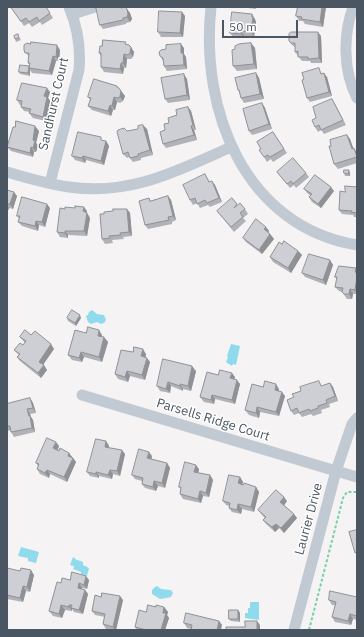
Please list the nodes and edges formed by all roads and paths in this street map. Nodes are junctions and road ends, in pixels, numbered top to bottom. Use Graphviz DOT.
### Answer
graph roads {
  1 [pos="95,7"];
  2 [pos="211,7"];
  3 [pos="353,7"];
  4 [pos="71,11"];
  5 [pos="357,98"];
  6 [pos="231,147"];
  7 [pos="7,172"];
  8 [pos="50,183"];
  9 [pos="357,245"];
  10 [pos="82,395"];
  11 [pos="357,418"];
  12 [pos="336,471"];
  13 [pos="357,477"];
  14 [pos="357,492"];
  15 [pos="294,630"];
  16 [pos="309,630"];
  1 -- 4 [label="street"];
  2 -- 6 [label="street"];
  3 -- 5 [label="street"];
  4 -- 8 [label="street, Sandhurst Court"];
  6 -- 8 [label="street"];
  6 -- 9 [label="street"];
  7 -- 8 [label="street"];
  10 -- 12 [label="street, Parsells Ridge Court"];
  11 -- 12 [label="street, Laurier Drive"];
  12 -- 13 [label="street, Parsells Ridge Court"];
  12 -- 15 [label="street, Laurier Drive"];
  14 -- 16 [label="path"];
}
